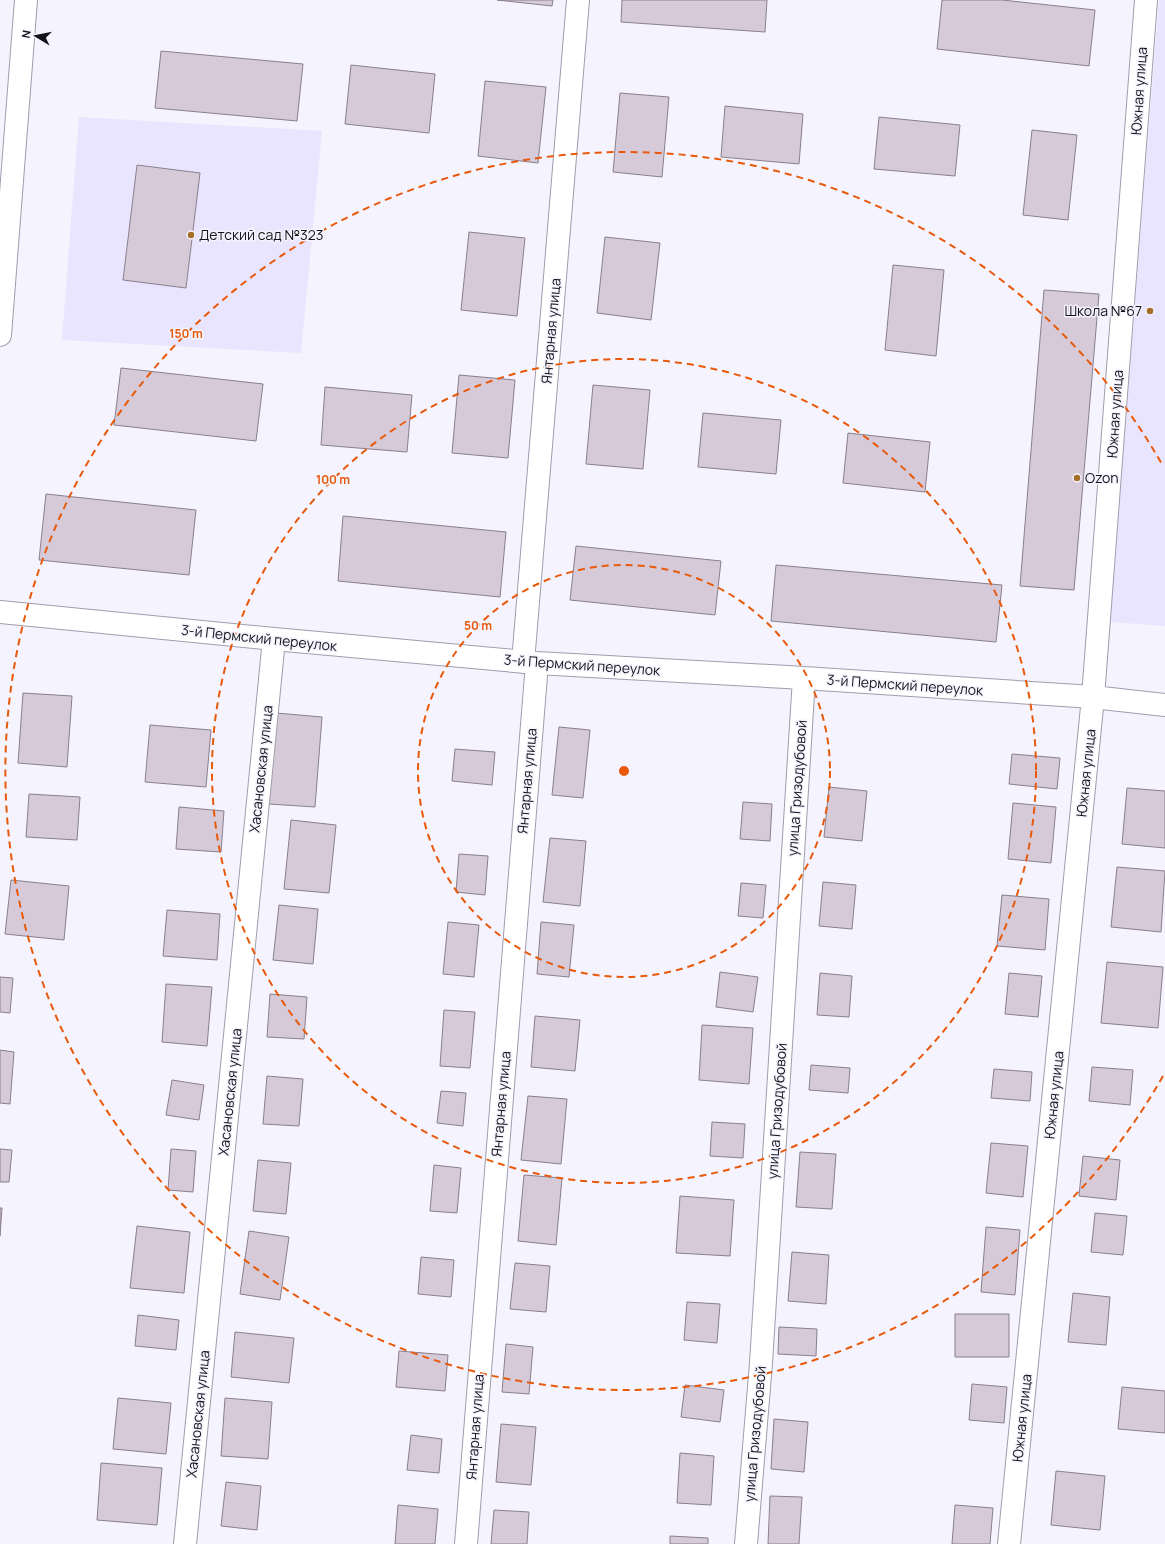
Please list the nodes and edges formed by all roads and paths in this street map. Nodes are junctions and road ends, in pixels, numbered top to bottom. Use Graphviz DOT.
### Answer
graph roads {
  1 [pos="26,0"];
  2 [pos="578,0"];
  3 [pos="1146,0"];
  4 [pos="0,323"];
  5 [pos="0,612"];
  6 [pos="274,639"];
  7 [pos="530,663"];
  8 [pos="804,678"];
  9 [pos="1093,697"];
  10 [pos="1165,705"];
  11 [pos="185,1544"];
  12 [pos="466,1544"];
  13 [pos="746,1544"];
  14 [pos="1010,1544"];
  1 -- 4 [label="street"];
  2 -- 7 [label="street, Янтарная улица"];
  3 -- 9 [label="street, Южная улица"];
  5 -- 6 [label="street, 3-й Пермский переулок"];
  6 -- 7 [label="street, 3-й Пермский переулок"];
  6 -- 11 [label="street, Хасановская улица"];
  7 -- 8 [label="street, 3-й Пермский переулок"];
  7 -- 12 [label="street, Янтарная улица"];
  8 -- 9 [label="street, 3-й Пермский переулок"];
  8 -- 13 [label="street, улица Гризодубовой"];
  9 -- 10 [label="street, 3-й Пермский переулок"];
  9 -- 14 [label="street, Южная улица"];
}
